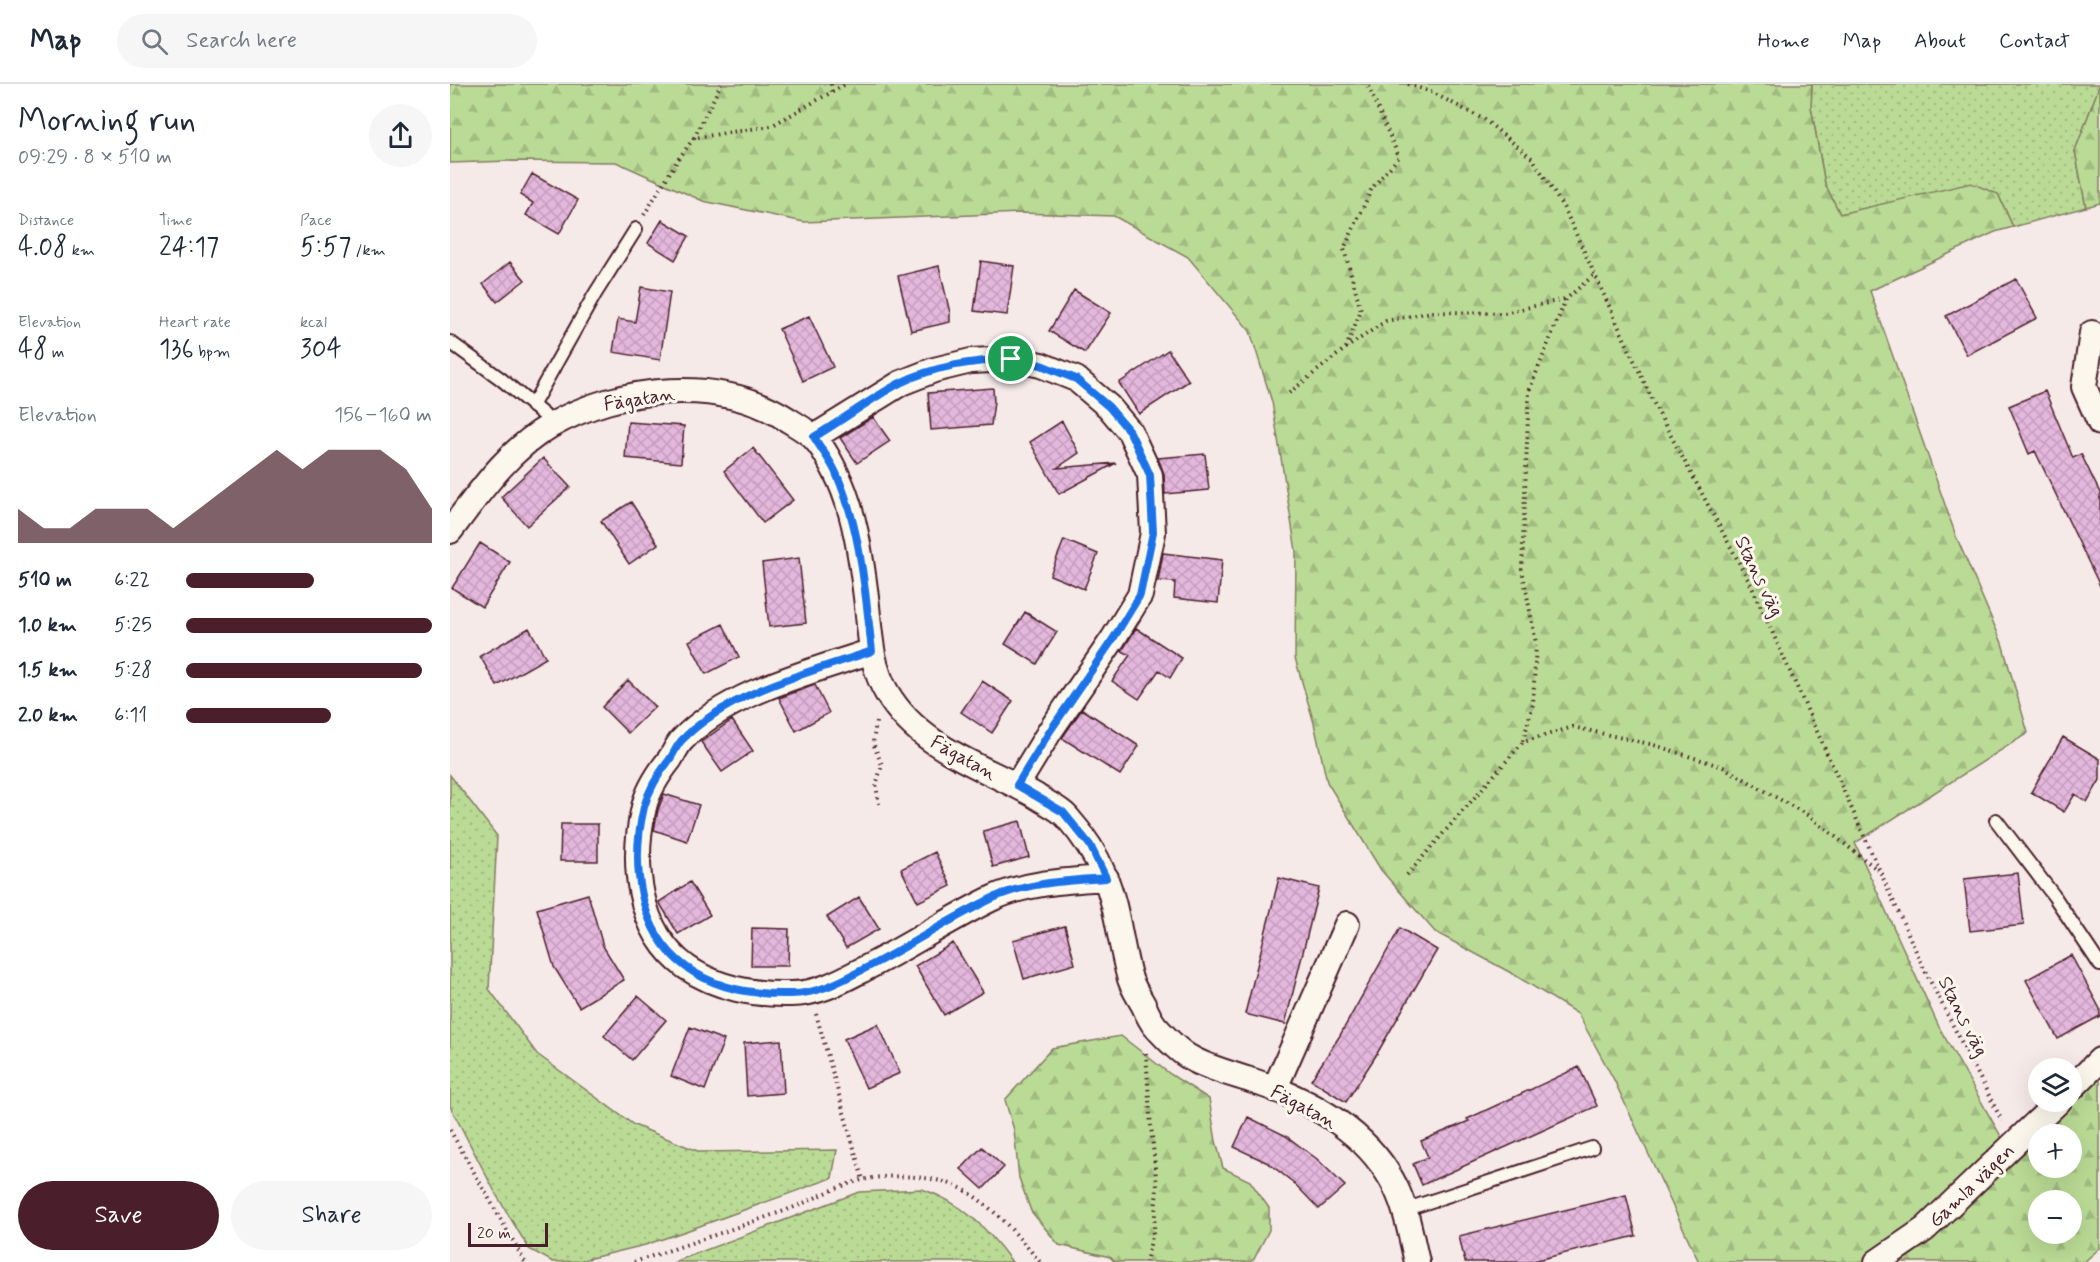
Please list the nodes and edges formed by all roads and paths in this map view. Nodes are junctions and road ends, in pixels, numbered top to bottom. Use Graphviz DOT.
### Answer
graph roads {
  1 [pos="720,84"];
  2 [pos="831,84"];
  3 [pos="846,84"];
  4 [pos="1367,84"];
  5 [pos="1408,84"];
  6 [pos="832,92"];
  7 [pos="694,138"];
  8 [pos="636,229"];
  9 [pos="1594,275"];
  10 [pos="1566,299"];
  11 [pos="2092,333"];
  12 [pos="450,342"];
  13 [pos="1346,348"];
  14 [pos="1289,393"];
  15 [pos="532,406"];
  16 [pos="2100,423"];
  17 [pos="549,426"];
  18 [pos="814,437"];
  19 [pos="450,531"];
  20 [pos="872,651"];
  21 [pos="881,682"];
  22 [pos="1523,742"];
  23 [pos="1017,785"];
  24 [pos="879,804"];
  25 [pos="1996,820"];
  26 [pos="1878,871"];
  27 [pos="1407,875"];
  28 [pos="1106,878"];
  29 [pos="1347,924"];
  30 [pos="2100,965"];
  31 [pos="810,993"];
  32 [pos="1153,1024"];
  33 [pos="2100,1060"];
  34 [pos="2082,1078"];
  35 [pos="1275,1088"];
  36 [pos="2047,1112"];
  37 [pos="450,1130"];
  38 [pos="2014,1143"];
  39 [pos="1592,1148"];
  40 [pos="863,1180"];
  41 [pos="1404,1209"];
  42 [pos="525,1262"];
  43 [pos="634,1262"];
  44 [pos="1040,1262"];
  45 [pos="1146,1262"];
  46 [pos="1417,1262"];
  47 [pos="1877,1262"];
  1 -- 7 [label="path"];
  2 -- 6 [label="path"];
  3 -- 6 [label="path"];
  4 -- 13 [label="path"];
  5 -- 9 [label="path, Stans väg"];
  6 -- 7 [label="path"];
  7 -- 8 [label="path"];
  8 -- 15 [label="lane"];
  9 -- 10 [label="path"];
  9 -- 26 [label="path, Stans väg"];
  10 -- 13 [label="path"];
  10 -- 22 [label="path"];
  11 -- 16 [label="street"];
  12 -- 15 [label="lane"];
  13 -- 14 [label="path"];
  15 -- 17 [label="lane"];
  17 -- 18 [label="street, Fägatan"];
  17 -- 19 [label="street, Fägatan"];
  18 -- 20 [label="street, Fägatan"];
  18 -- 23 [label="street"];
  20 -- 21 [label="street, Fägatan"];
  20 -- 31 [label="street"];
  21 -- 23 [label="street, Fägatan"];
  21 -- 24 [label="path"];
  22 -- 26 [label="path"];
  22 -- 27 [label="path"];
  23 -- 28 [label="street, Fägatan"];
  25 -- 30 [label="lane"];
  26 -- 38 [label="path, Stans väg"];
  28 -- 31 [label="street"];
  28 -- 32 [label="street, Fägatan"];
  29 -- 35 [label="street"];
  31 -- 40 [label="path"];
  32 -- 35 [label="street, Fägatan"];
  32 -- 45 [label="path"];
  33 -- 34 [label="street"];
  35 -- 41 [label="street, Fägatan"];
  36 -- 38 [label="street, Gamla vägen"];
  37 -- 42 [label="path"];
  38 -- 47 [label="street, Gamla vägen"];
  39 -- 41 [label="lane"];
  40 -- 43 [label="path"];
  40 -- 44 [label="path"];
  41 -- 46 [label="street, Fägatan"];
}
